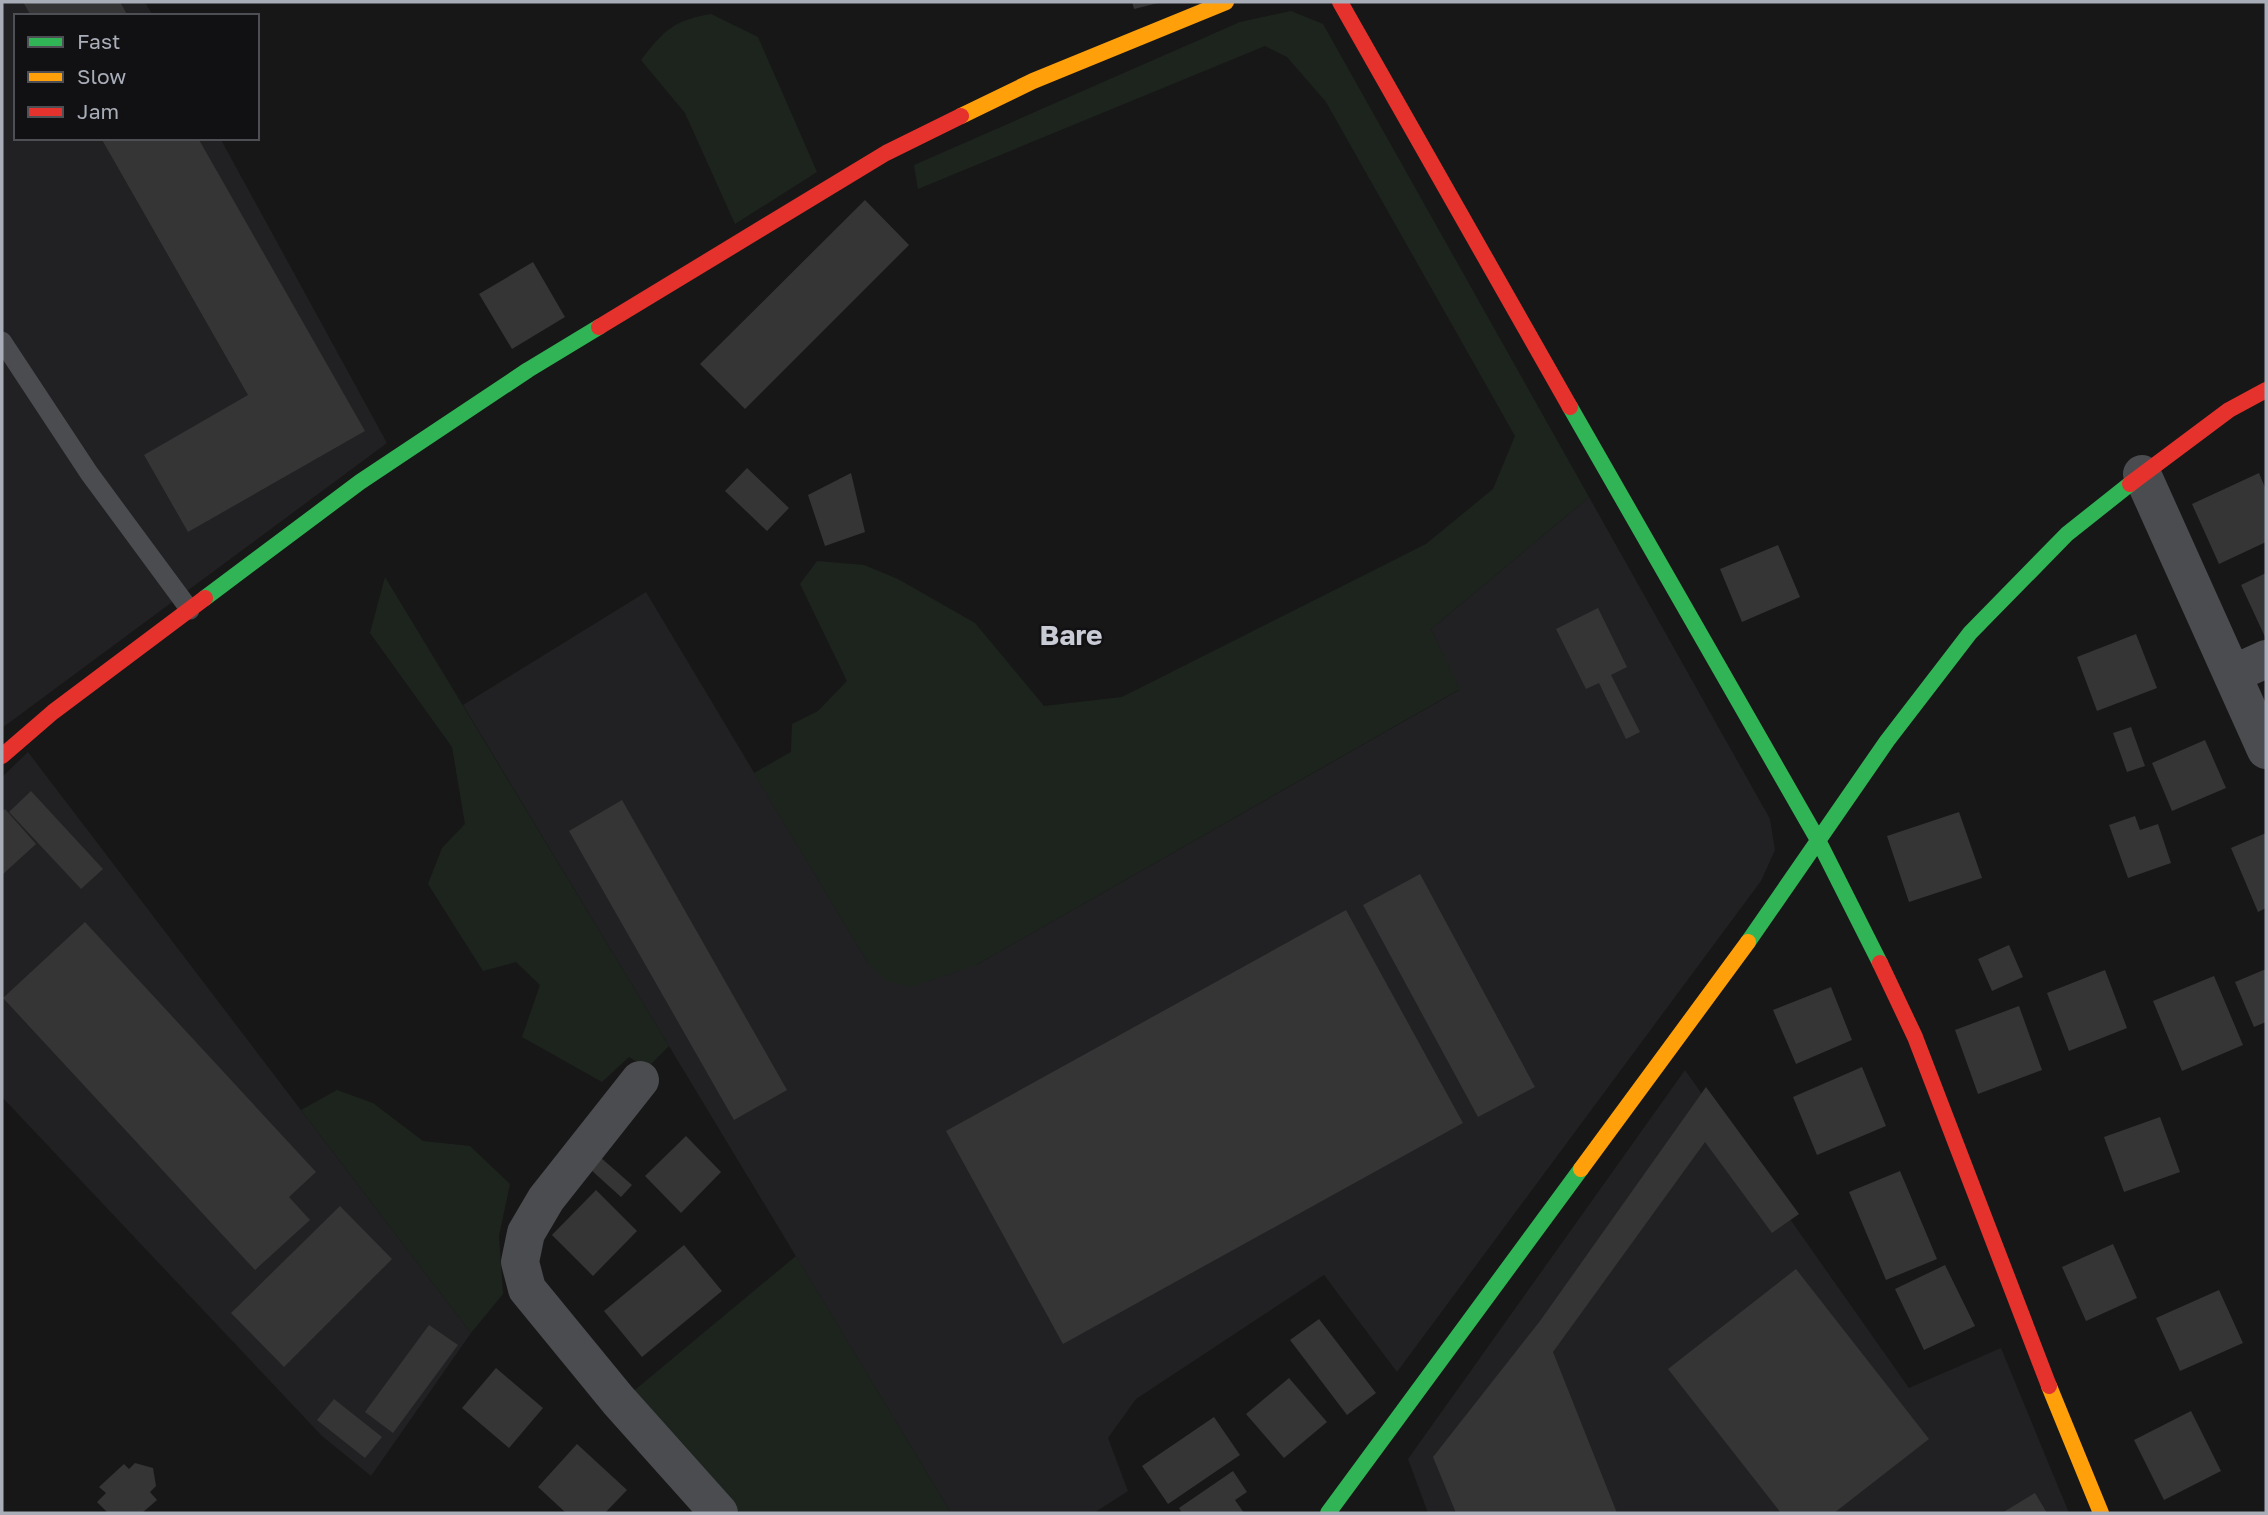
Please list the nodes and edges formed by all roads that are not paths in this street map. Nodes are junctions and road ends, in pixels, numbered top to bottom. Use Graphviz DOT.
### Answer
graph roads {
  1 [pos="1226,2"];
  2 [pos="1340,2"];
  3 [pos="2,341"];
  4 [pos="2266,390"];
  5 [pos="2141,474"];
  6 [pos="190,610"];
  7 [pos="2249,666"];
  8 [pos="2266,750"];
  9 [pos="2,756"];
  10 [pos="1818,840"];
  11 [pos="640,1080"];
  12 [pos="719,1513"];
  13 [pos="1328,1513"];
  14 [pos="2101,1513"];
  1 -- 6 [label="street"];
  2 -- 10 [label="street"];
  3 -- 6 [label="lane"];
  4 -- 5 [label="street"];
  5 -- 7 [label="street"];
  5 -- 10 [label="street"];
  6 -- 9 [label="street"];
  7 -- 8 [label="street"];
  10 -- 13 [label="street"];
  10 -- 14 [label="street"];
  11 -- 12 [label="street"];
}
